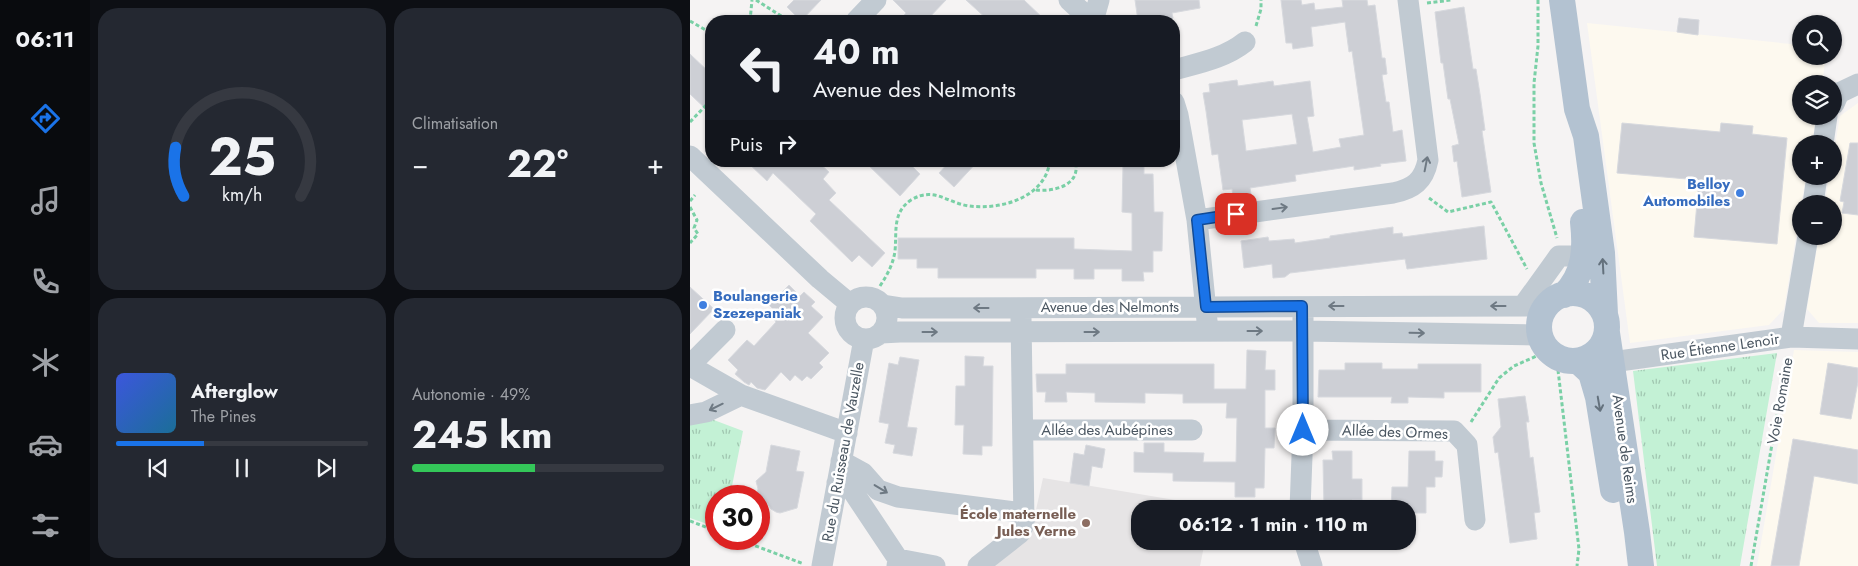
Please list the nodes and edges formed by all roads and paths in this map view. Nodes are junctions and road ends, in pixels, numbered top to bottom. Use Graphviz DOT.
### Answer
graph roads {
  1 [pos="754,0"];
  2 [pos="876,0"];
  3 [pos="1070,0"];
  4 [pos="1099,0"];
  5 [pos="1260,0"];
  6 [pos="1408,0"];
  7 [pos="1538,0"];
  8 [pos="1562,0"];
  9 [pos="751,15"];
  10 [pos="779,15"];
  11 [pos="862,15"];
  12 [pos="1086,15"];
  13 [pos="1095,15"];
  14 [pos="690,20"];
  15 [pos="705,29"];
  16 [pos="1245,42"];
  17 [pos="1180,68"];
  18 [pos="1858,84"];
  19 [pos="1842,92"];
  20 [pos="705,106"];
  21 [pos="1577,110"];
  22 [pos="690,122"];
  23 [pos="1180,125"];
  24 [pos="690,156"];
  25 [pos="1049,167"];
  26 [pos="1076,167"];
  27 [pos="1415,185"];
  28 [pos="1036,190"];
  29 [pos="694,195"];
  30 [pos="690,201"];
  31 [pos="690,207"];
  32 [pos="1197,220"];
  33 [pos="690,243"];
  34 [pos="1806,245"];
  35 [pos="1558,256"];
  36 [pos="1584,256"];
  37 [pos="1543,298"];
  38 [pos="867,302"];
  39 [pos="1302,306"];
  40 [pos="1206,307"];
  41 [pos="1021,308"];
  42 [pos="1606,324"];
  43 [pos="724,330"];
  44 [pos="1207,331"];
  45 [pos="1303,331"];
  46 [pos="1021,332"];
  47 [pos="872,336"];
  48 [pos="1791,337"];
  49 [pos="1858,339"];
  50 [pos="1556,351"];
  51 [pos="1612,362"];
  52 [pos="690,366"];
  53 [pos="741,395"];
  54 [pos="690,416"];
  55 [pos="1023,430"];
  56 [pos="1192,430"];
  57 [pos="1303,430"];
  58 [pos="846,433"];
  59 [pos="1460,438"];
  60 [pos="842,461"];
  61 [pos="837,484"];
  62 [pos="1300,500"];
  63 [pos="1024,513"];
  64 [pos="1475,520"];
  65 [pos="690,521"];
  66 [pos="705,527"];
  67 [pos="767,550"];
  68 [pos="1307,550"];
  69 [pos="898,562"];
  70 [pos="810,566"];
  71 [pos="822,566"];
  72 [pos="935,566"];
  73 [pos="978,566"];
  74 [pos="1312,566"];
  75 [pos="1577,566"];
  76 [pos="1623,566"];
  77 [pos="1640,566"];
  78 [pos="1751,566"];
  1 -- 9 [label="path"];
  1 -- 10 [label="path"];
  2 -- 11 [label="street"];
  3 -- 12 [label="street"];
  4 -- 13 [label="street"];
  5 -- 16 [label="path"];
  27 -- 6 [label="street, one-way"];
  7 -- 35 [label="path"];
  8 -- 21 [label="main road, Avenue de Reims"];
  14 -- 15 [label="path"];
  16 -- 17 [label="street"];
  18 -- 19 [label="street"];
  20 -- 22 [label="path"];
  21 -- 36 [label="main road, Avenue de Reims"];
  42 -- 21 [label="main road, Avenue de Reims, one-way"];
  23 -- 32 [label="street"];
  24 -- 38 [label="street"];
  25 -- 28 [label="path"];
  26 -- 28 [label="path"];
  32 -- 27 [label="street, one-way"];
  27 -- 37 [label="path"];
  28 -- 38 [label="path"];
  29 -- 30 [label="path"];
  31 -- 33 [label="path"];
  32 -- 40 [label="street"];
  34 -- 48 [label="street, Voie Romaine"];
  35 -- 36 [label="street"];
  35 -- 37 [label="street"];
  36 -- 37 [label="main road, Avenue de Reims"];
  37 -- 39 [label="street, Avenue des Nelmonts, one-way"];
  37 -- 42 [label="main road"];
  37 -- 50 [label="main road, Avenue de Reims"];
  41 -- 38 [label="street, Avenue des Nelmonts, one-way"];
  38 -- 47 [label="street"];
  38 -- 47 [label="street"];
  39 -- 40 [label="street, Avenue des Nelmonts"];
  39 -- 45 [label="street"];
  40 -- 41 [label="street, Avenue des Nelmonts"];
  40 -- 44 [label="street"];
  41 -- 46 [label="street, Allée des Aubépines"];
  42 -- 50 [label="main road"];
  42 -- 51 [label="main road, Avenue de Reims"];
  43 -- 52 [label="street"];
  44 -- 45 [label="street, Avenue des Nelmonts, one-way"];
  46 -- 44 [label="street, Avenue des Nelmonts, one-way"];
  45 -- 50 [label="street, Avenue des Nelmonts, one-way"];
  45 -- 57 [label="street"];
  47 -- 46 [label="street, Avenue des Nelmonts, one-way"];
  46 -- 55 [label="street, Allée des Aubépines"];
  47 -- 58 [label="street, Rue du Ruisseau de Vauzelle"];
  48 -- 49 [label="street, Rue Étienne Lenoir"];
  48 -- 51 [label="street, Rue Étienne Lenoir"];
  48 -- 78 [label="path, Voie Romaine"];
  50 -- 59 [label="path"];
  50 -- 75 [label="path"];
  50 -- 76 [label="main road, Avenue de Reims, one-way"];
  51 -- 77 [label="main road, Avenue de Reims"];
  52 -- 53 [label="street"];
  53 -- 54 [label="street, one-way"];
  53 -- 58 [label="street"];
  55 -- 56 [label="street, Allée des Aubépines"];
  55 -- 63 [label="street, Allée des Aubépines"];
  57 -- 59 [label="street, Allée des Ormes"];
  57 -- 62 [label="street"];
  58 -- 60 [label="street, Rue du Ruisseau de Vauzelle"];
  59 -- 64 [label="street, Allée des Ormes"];
  60 -- 61 [label="street, Rue du Ruisseau de Vauzelle"];
  60 -- 63 [label="street, one-way"];
  61 -- 69 [label="street"];
  61 -- 71 [label="street, Rue du Ruisseau de Vauzelle"];
  63 -- 73 [label="street, Allée des Aubépines"];
  65 -- 66 [label="path"];
  67 -- 70 [label="path"];
  68 -- 74 [label="street"];
  69 -- 72 [label="street"];
}
